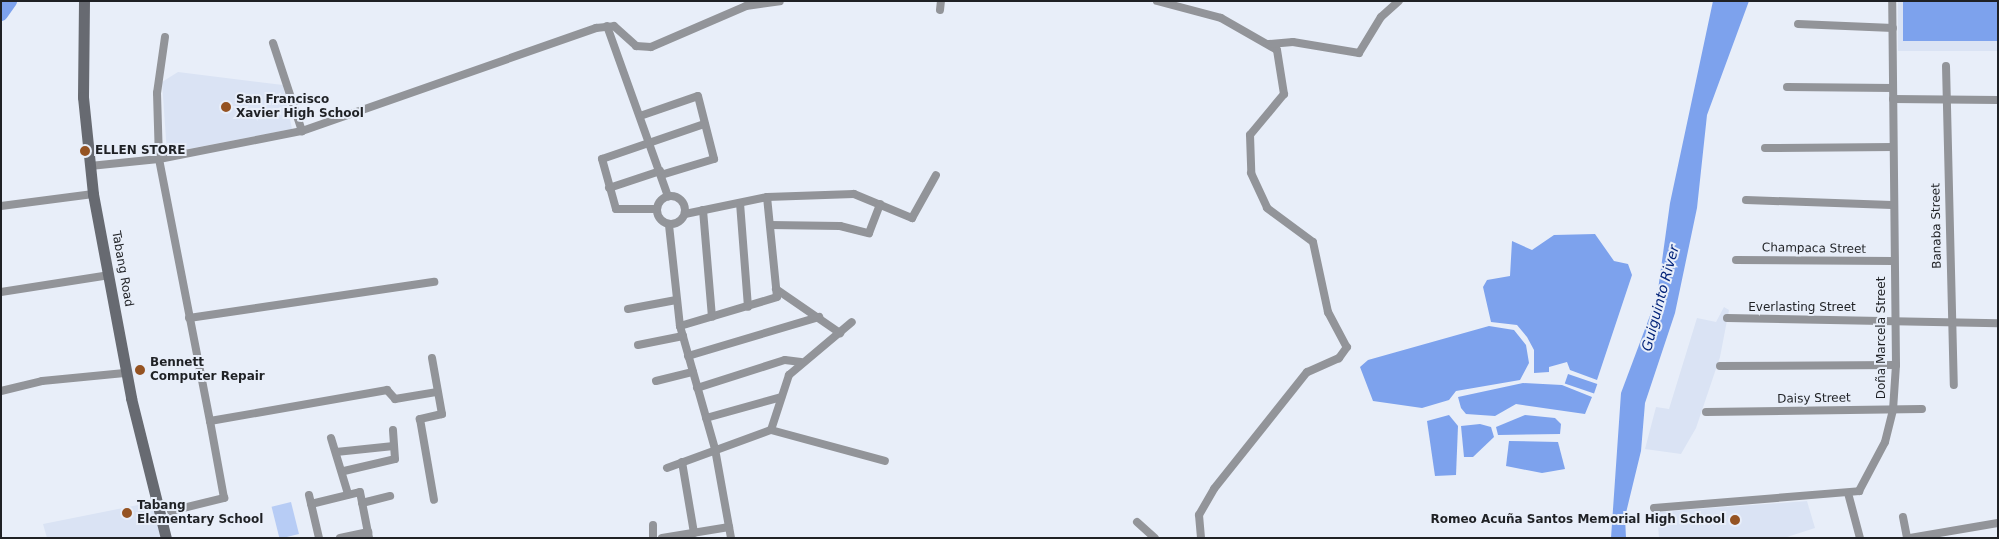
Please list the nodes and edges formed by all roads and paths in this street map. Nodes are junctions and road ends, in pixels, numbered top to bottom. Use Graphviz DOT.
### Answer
graph roads {
  1 [pos="84,1"];
  2 [pos="780,1"];
  3 [pos="1157,1"];
  4 [pos="1399,1"];
  5 [pos="1892,1"];
  6 [pos="1798,24"];
  7 [pos="607,26"];
  8 [pos="1892,28"];
  9 [pos="164,37"];
  10 [pos="273,43"];
  11 [pos="1269,44"];
  12 [pos="1946,66"];
  13 [pos="1787,87"];
  14 [pos="1893,88"];
  15 [pos="1893,99"];
  16 [pos="1946,100"];
  17 [pos="1998,100"];
  18 [pos="640,116"];
  19 [pos="704,124"];
  20 [pos="302,130"];
  21 [pos="650,143"];
  22 [pos="1892,147"];
  23 [pos="1765,148"];
  24 [pos="159,160"];
  25 [pos="90,166"];
  26 [pos="660,173"];
  27 [pos="936,175"];
  28 [pos="609,188"];
  29 [pos="94,194"];
  30 [pos="668,196"];
  31 [pos="767,198"];
  32 [pos="1746,200"];
  33 [pos="740,203"];
  34 [pos="880,204"];
  35 [pos="1892,205"];
  36 [pos="1,206"];
  37 [pos="657,209"];
  38 [pos="703,210"];
  39 [pos="685,214"];
  40 [pos="669,225"];
  41 [pos="770,225"];
  42 [pos="1736,260"];
  43 [pos="1893,261"];
  44 [pos="110,275"];
  45 [pos="434,282"];
  46 [pos="776,289"];
  47 [pos="1,292"];
  48 [pos="676,300"];
  49 [pos="748,306"];
  50 [pos="628,309"];
  51 [pos="712,317"];
  52 [pos="819,317"];
  53 [pos="189,318"];
  54 [pos="1727,318"];
  55 [pos="1893,320"];
  56 [pos="852,322"];
  57 [pos="1951,322"];
  58 [pos="1998,323"];
  59 [pos="680,326"];
  60 [pos="840,333"];
  61 [pos="683,336"];
  62 [pos="638,345"];
  63 [pos="688,356"];
  64 [pos="432,358"];
  65 [pos="800,362"];
  66 [pos="1896,365"];
  67 [pos="1720,366"];
  68 [pos="693,372"];
  69 [pos="125,373"];
  70 [pos="656,381"];
  71 [pos="1954,385"];
  72 [pos="697,388"];
  73 [pos="1,391"];
  74 [pos="437,392"];
  75 [pos="781,397"];
  76 [pos="1922,409"];
  77 [pos="1893,410"];
  78 [pos="1706,412"];
  79 [pos="706,418"];
  80 [pos="210,421"];
  81 [pos="393,430"];
  82 [pos="771,430"];
  83 [pos="332,438"];
  84 [pos="394,446"];
  85 [pos="715,449"];
  86 [pos="336,452"];
  87 [pos="885,461"];
  88 [pos="682,462"];
  89 [pos="668,468"];
  90 [pos="344,471"];
  91 [pos="1848,493"];
  92 [pos="348,494"];
  93 [pos="309,496"];
  94 [pos="390,496"];
  95 [pos="434,500"];
  96 [pos="362,503"];
  97 [pos="311,504"];
  98 [pos="1654,508"];
  99 [pos="171,511"];
  100 [pos="1903,517"];
  101 [pos="1137,522"];
  102 [pos="1998,523"];
  103 [pos="653,525"];
  104 [pos="729,527"];
  105 [pos="694,533"];
  106 [pos="368,535"];
  107 [pos="166,538"];
  108 [pos="319,538"];
  109 [pos="340,538"];
  110 [pos="653,538"];
  111 [pos="662,538"];
  112 [pos="731,538"];
  113 [pos="1155,538"];
  114 [pos="1202,538"];
  115 [pos="1860,538"];
  116 [pos="1908,538"];
  1 -- 25 [label="main road, Tabang Road"];
  2 -- 7 [label="street"];
  3 -- 11 [label="street"];
  4 -- 11 [label="street"];
  5 -- 8 [label="street, Doña Marcela Street"];
  6 -- 8 [label="street"];
  7 -- 18 [label="street"];
  7 -- 20 [label="street"];
  8 -- 14 [label="street, Doña Marcela Street"];
  9 -- 24 [label="street"];
  10 -- 20 [label="street"];
  11 -- 114 [label="street"];
  12 -- 16 [label="street, Banaba Street"];
  13 -- 14 [label="street"];
  14 -- 15 [label="street, Doña Marcela Street"];
  15 -- 16 [label="street"];
  15 -- 22 [label="street, Doña Marcela Street"];
  16 -- 17 [label="street"];
  16 -- 57 [label="street, Banaba Street"];
  18 -- 19 [label="street"];
  18 -- 21 [label="street"];
  19 -- 21 [label="street"];
  19 -- 26 [label="street"];
  20 -- 24 [label="street"];
  21 -- 26 [label="street"];
  21 -- 28 [label="street"];
  22 -- 23 [label="street"];
  22 -- 35 [label="street, Doña Marcela Street"];
  24 -- 25 [label="street"];
  24 -- 53 [label="street"];
  25 -- 29 [label="main road, Tabang Road"];
  26 -- 28 [label="street"];
  26 -- 30 [label="street"];
  27 -- 34 [label="street"];
  28 -- 37 [label="street"];
  29 -- 36 [label="street"];
  29 -- 44 [label="main road, Tabang Road"];
  30 -- 37 [label="street"];
  30 -- 39 [label="street"];
  31 -- 33 [label="street"];
  31 -- 34 [label="street"];
  31 -- 41 [label="street"];
  32 -- 35 [label="street"];
  33 -- 38 [label="street"];
  33 -- 49 [label="street"];
  34 -- 41 [label="street"];
  35 -- 43 [label="street, Doña Marcela Street"];
  37 -- 40 [label="street"];
  38 -- 39 [label="street"];
  38 -- 51 [label="street"];
  39 -- 40 [label="street"];
  40 -- 48 [label="street"];
  41 -- 46 [label="street"];
  42 -- 43 [label="street, Champaca Street"];
  43 -- 55 [label="street, Doña Marcela Street"];
  44 -- 47 [label="street"];
  44 -- 69 [label="main road, Tabang Road"];
  45 -- 53 [label="street"];
  46 -- 49 [label="street"];
  46 -- 52 [label="street"];
  48 -- 50 [label="street"];
  48 -- 59 [label="street"];
  49 -- 51 [label="street"];
  51 -- 59 [label="street"];
  52 -- 60 [label="street"];
  52 -- 63 [label="street"];
  53 -- 80 [label="street"];
  54 -- 55 [label="street, Everlasting Street"];
  55 -- 57 [label="street, Everlasting Street"];
  55 -- 66 [label="street, Doña Marcela Street"];
  56 -- 60 [label="street"];
  57 -- 58 [label="street, Everlasting Street"];
  57 -- 71 [label="street, Banaba Street"];
  59 -- 61 [label="street"];
  60 -- 65 [label="street"];
  61 -- 62 [label="street"];
  61 -- 63 [label="street"];
  63 -- 68 [label="street"];
  64 -- 74 [label="street"];
  65 -- 72 [label="street"];
  65 -- 75 [label="street"];
  66 -- 67 [label="street"];
  66 -- 77 [label="street, Doña Marcela Street"];
  68 -- 70 [label="street"];
  68 -- 72 [label="street"];
  69 -- 73 [label="street"];
  69 -- 107 [label="main road, Tabang Road"];
  72 -- 79 [label="street"];
  74 -- 80 [label="street"];
  74 -- 95 [label="street"];
  75 -- 79 [label="street"];
  75 -- 82 [label="street"];
  76 -- 77 [label="street, Daisy Street"];
  77 -- 78 [label="street, Daisy Street"];
  77 -- 91 [label="street, Doña Marcela Street"];
  79 -- 85 [label="street"];
  80 -- 99 [label="street"];
  81 -- 84 [label="street"];
  82 -- 85 [label="street"];
  82 -- 87 [label="street"];
  83 -- 86 [label="street"];
  84 -- 86 [label="street"];
  84 -- 90 [label="street"];
  85 -- 88 [label="street"];
  85 -- 104 [label="street"];
  86 -- 90 [label="street"];
  88 -- 89 [label="street"];
  88 -- 105 [label="street"];
  90 -- 92 [label="street"];
  91 -- 98 [label="street"];
  91 -- 115 [label="street"];
  92 -- 96 [label="street"];
  92 -- 97 [label="street"];
  93 -- 97 [label="street"];
  94 -- 96 [label="street"];
  96 -- 106 [label="street"];
  97 -- 108 [label="street"];
  100 -- 116 [label="street"];
  101 -- 113 [label="street"];
  102 -- 116 [label="street"];
  103 -- 110 [label="street"];
  104 -- 105 [label="street"];
  104 -- 112 [label="street"];
  105 -- 111 [label="street"];
  106 -- 109 [label="street"];
}
